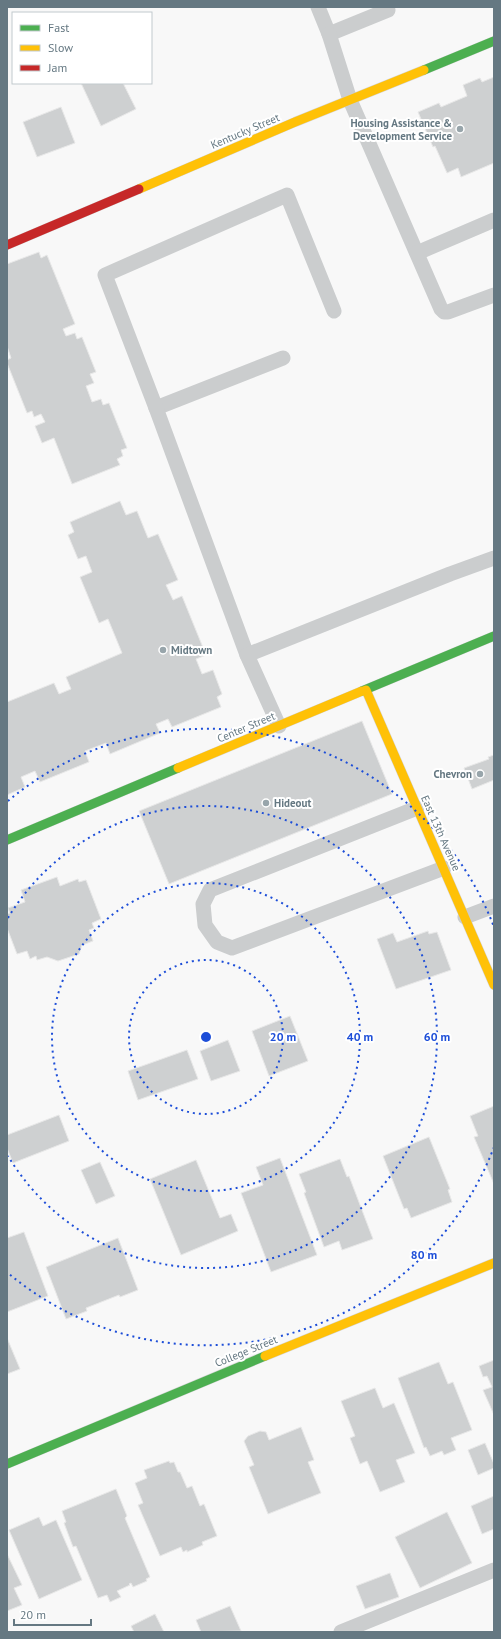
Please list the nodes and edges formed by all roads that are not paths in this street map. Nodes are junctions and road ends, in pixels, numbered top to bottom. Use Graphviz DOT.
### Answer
graph roads {
  1 [pos="318,7"];
  2 [pos="386,7"];
  3 [pos="330,34"];
  4 [pos="494,41"];
  5 [pos="350,100"];
  6 [pos="494,220"];
  7 [pos="7,245"];
  8 [pos="417,253"];
  9 [pos="494,295"];
  10 [pos="334,311"];
  11 [pos="283,358"];
  12 [pos="156,408"];
  13 [pos="494,558"];
  14 [pos="494,636"];
  15 [pos="247,655"];
  16 [pos="366,690"];
  17 [pos="279,726"];
  18 [pos="417,808"];
  19 [pos="7,840"];
  20 [pos="444,868"];
  21 [pos="494,906"];
  22 [pos="465,917"];
  23 [pos="494,984"];
  24 [pos="494,1263"];
  25 [pos="7,1464"];
  26 [pos="494,1570"];
  27 [pos="341,1632"];
  1 -- 3 [label="lane"];
  2 -- 3 [label="lane"];
  3 -- 5 [label="lane"];
  4 -- 5 [label="street, Kentucky Street"];
  5 -- 7 [label="street, Kentucky Street"];
  5 -- 8 [label="lane"];
  6 -- 8 [label="lane"];
  8 -- 9 [label="lane"];
  10 -- 12 [label="lane"];
  11 -- 12 [label="lane"];
  12 -- 15 [label="lane"];
  13 -- 15 [label="lane"];
  14 -- 16 [label="street, Center Street"];
  15 -- 17 [label="lane"];
  16 -- 17 [label="street, Center Street"];
  16 -- 18 [label="street, East 13th Avenue"];
  17 -- 19 [label="street, Center Street"];
  18 -- 20 [label="street, East 13th Avenue"];
  18 -- 20 [label="lane"];
  20 -- 22 [label="street, East 13th Avenue"];
  21 -- 22 [label="lane"];
  22 -- 23 [label="street, East 13th Avenue"];
  24 -- 25 [label="street, College Street"];
  26 -- 27 [label="lane"];
}
